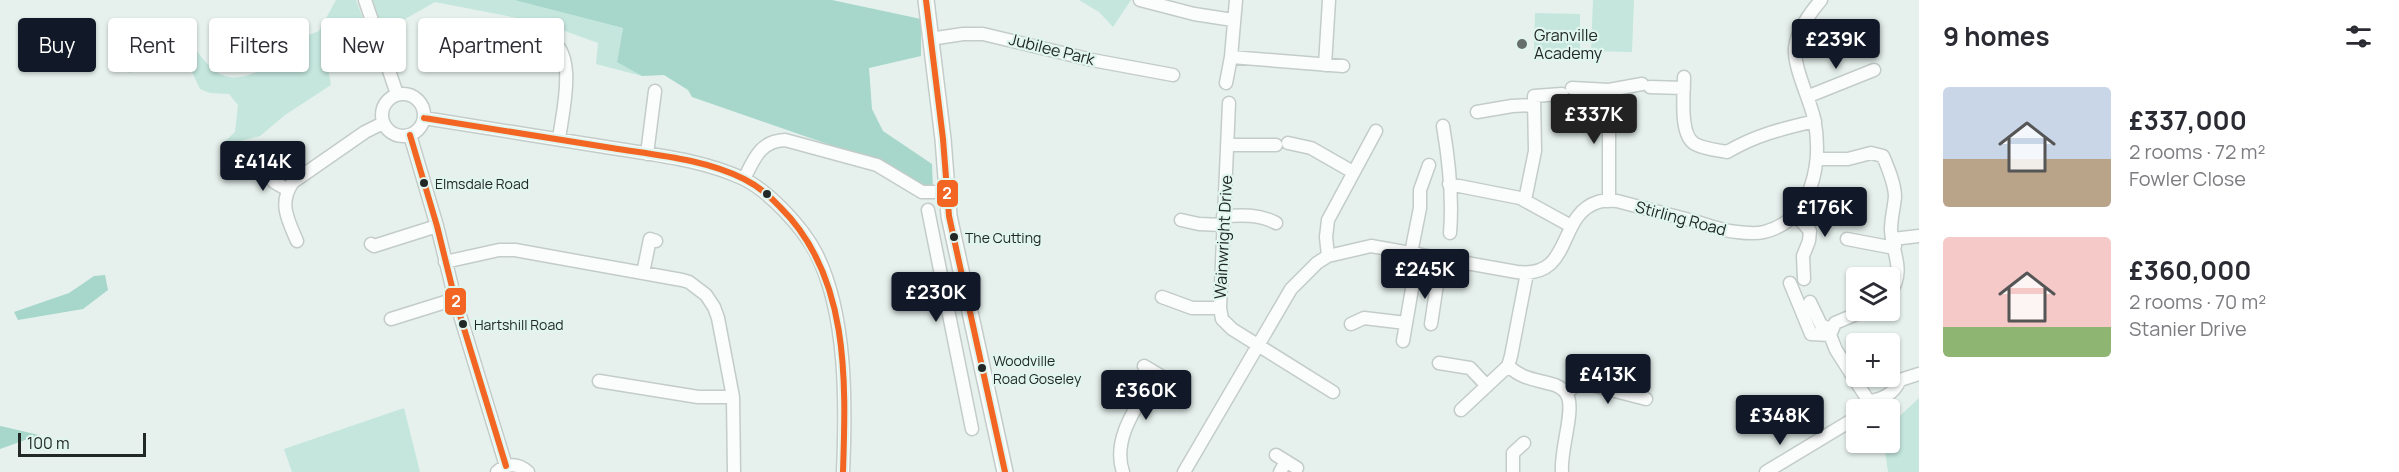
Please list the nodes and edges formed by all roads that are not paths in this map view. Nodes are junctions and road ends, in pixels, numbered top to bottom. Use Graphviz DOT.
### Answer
graph roads {
  1 [pos="365,0"];
  2 [pos="926,0"];
  3 [pos="1140,0"];
  4 [pos="1236,0"];
  5 [pos="1329,0"];
  6 [pos="1821,0"];
  7 [pos="1154,2"];
  8 [pos="1233,20"];
  9 [pos="930,39"];
  10 [pos="564,56"];
  11 [pos="1231,57"];
  12 [pos="1325,65"];
  13 [pos="1343,66"];
  14 [pos="1874,70"];
  15 [pos="1173,75"];
  16 [pos="1226,83"];
  17 [pos="1609,90"];
  18 [pos="655,91"];
  19 [pos="398,94"];
  20 [pos="1809,96"];
  21 [pos="1229,103"];
  22 [pos="1534,105"];
  23 [pos="1477,112"];
  24 [pos="424,118"];
  25 [pos="1815,121"];
  26 [pos="383,123"];
  27 [pos="1443,126"];
  28 [pos="1376,131"];
  29 [pos="410,135"];
  30 [pos="559,139"];
  31 [pos="1288,143"];
  32 [pos="1227,145"];
  33 [pos="1276,145"];
  34 [pos="647,154"];
  35 [pos="1817,159"];
  36 [pos="1430,165"];
  37 [pos="264,167"];
  38 [pos="1353,172"];
  39 [pos="744,179"];
  40 [pos="1449,184"];
  41 [pos="288,190"];
  42 [pos="946,192"];
  43 [pos="1525,200"];
  44 [pos="1609,201"];
  45 [pos="1795,214"];
  46 [pos="949,216"];
  47 [pos="1181,220"];
  48 [pos="1223,220"];
  49 [pos="1276,223"];
  50 [pos="437,226"];
  51 [pos="1571,226"];
  52 [pos="1450,233"];
  53 [pos="1919,236"];
  54 [pos="1847,239"];
  55 [pos="297,241"];
  56 [pos="656,241"];
  57 [pos="1894,243"];
  58 [pos="371,244"];
  59 [pos="1415,254"];
  60 [pos="1328,256"];
  61 [pos="1441,258"];
  62 [pos="446,262"];
  63 [pos="1898,267"];
  64 [pos="643,273"];
  65 [pos="1527,273"];
  66 [pos="1804,279"];
  67 [pos="1790,283"];
  68 [pos="1162,297"];
  69 [pos="455,298"];
  70 [pos="1810,303"];
  71 [pos="1220,308"];
  72 [pos="1846,318"];
  73 [pos="391,319"];
  74 [pos="1406,323"];
  75 [pos="1351,324"];
  76 [pos="1431,324"];
  77 [pos="1830,332"];
  78 [pos="1403,341"];
  79 [pos="1259,346"];
  80 [pos="1439,363"];
  81 [pos="1144,366"];
  82 [pos="1508,366"];
  83 [pos="1156,373"];
  84 [pos="1919,374"];
  85 [pos="599,381"];
  86 [pos="1170,381"];
  87 [pos="1487,386"];
  88 [pos="1333,392"];
  89 [pos="1566,393"];
  90 [pos="733,397"];
  91 [pos="1646,399"];
  92 [pos="1866,399"];
  93 [pos="1882,399"];
  94 [pos="990,405"];
  95 [pos="969,410"];
  96 [pos="1461,410"];
  97 [pos="1846,424"];
  98 [pos="972,429"];
  99 [pos="1524,443"];
  100 [pos="502,469"];
  101 [pos="528,472"];
  102 [pos="734,472"];
  103 [pos="843,472"];
  104 [pos="1005,472"];
  105 [pos="1123,472"];
  106 [pos="1184,472"];
  107 [pos="1513,472"];
  108 [pos="1562,472"];
  109 [pos="1767,472"];
  1 -- 19 [label="street"];
  2 -- 9 [label="main road"];
  3 -- 7 [label="street"];
  4 -- 8 [label="street"];
  5 -- 12 [label="street"];
  6 -- 20 [label="street, Stirling Road"];
  7 -- 8 [label="street"];
  8 -- 11 [label="street"];
  9 -- 15 [label="street, Jubilee Park"];
  9 -- 42 [label="main road"];
  10 -- 30 [label="street"];
  11 -- 12 [label="street"];
  11 -- 16 [label="street"];
  12 -- 13 [label="street"];
  14 -- 20 [label="street"];
  17 -- 22 [label="street"];
  17 -- 25 [label="street"];
  17 -- 44 [label="street"];
  18 -- 34 [label="street"];
  19 -- 24 [label="street"];
  19 -- 26 [label="street"];
  20 -- 25 [label="street, Stirling Road"];
  21 -- 32 [label="street, Wainwright Drive"];
  22 -- 23 [label="street"];
  22 -- 43 [label="street"];
  24 -- 29 [label="street"];
  24 -- 30 [label="street"];
  25 -- 35 [label="street, Stirling Road"];
  26 -- 29 [label="street"];
  26 -- 41 [label="street"];
  27 -- 40 [label="street"];
  28 -- 38 [label="street"];
  29 -- 50 [label="street"];
  30 -- 34 [label="street"];
  31 -- 38 [label="street"];
  32 -- 33 [label="street"];
  32 -- 48 [label="street, Wainwright Drive"];
  34 -- 39 [label="street"];
  35 -- 45 [label="street, Stirling Road"];
  35 -- 57 [label="street"];
  36 -- 59 [label="street"];
  37 -- 41 [label="street"];
  38 -- 60 [label="street"];
  39 -- 42 [label="street"];
  39 -- 103 [label="street"];
  40 -- 43 [label="street"];
  40 -- 52 [label="street"];
  41 -- 55 [label="street"];
  42 -- 46 [label="main road"];
  43 -- 51 [label="street"];
  44 -- 45 [label="street, Stirling Road"];
  44 -- 51 [label="street"];
  45 -- 66 [label="street"];
  46 -- 94 [label="main road"];
  46 -- 95 [label="street"];
  47 -- 48 [label="street"];
  48 -- 49 [label="street"];
  48 -- 71 [label="street, Wainwright Drive"];
  50 -- 58 [label="street"];
  50 -- 62 [label="street"];
  51 -- 65 [label="street"];
  53 -- 57 [label="street"];
  54 -- 57 [label="street"];
  56 -- 64 [label="street"];
  57 -- 63 [label="street"];
  59 -- 60 [label="street"];
  59 -- 61 [label="street"];
  59 -- 74 [label="street"];
  60 -- 79 [label="street"];
  61 -- 65 [label="street"];
  61 -- 76 [label="street"];
  62 -- 64 [label="street"];
  62 -- 69 [label="street"];
  64 -- 90 [label="street"];
  65 -- 82 [label="street"];
  67 -- 77 [label="street"];
  68 -- 71 [label="street"];
  69 -- 73 [label="street"];
  69 -- 100 [label="street"];
  70 -- 77 [label="street"];
  71 -- 79 [label="street, Wainwright Drive"];
  72 -- 77 [label="street"];
  74 -- 75 [label="street"];
  74 -- 78 [label="street"];
  77 -- 92 [label="street"];
  79 -- 88 [label="street, Wainwright Drive"];
  79 -- 106 [label="street"];
  80 -- 87 [label="street"];
  81 -- 83 [label="street"];
  82 -- 87 [label="street"];
  82 -- 89 [label="street"];
  83 -- 86 [label="street"];
  83 -- 105 [label="street"];
  84 -- 93 [label="street"];
  85 -- 90 [label="street"];
  87 -- 96 [label="street"];
  89 -- 91 [label="street"];
  89 -- 108 [label="street"];
  90 -- 102 [label="street"];
  94 -- 95 [label="street"];
  94 -- 104 [label="main road"];
  95 -- 98 [label="street"];
  97 -- 109 [label="street"];
  99 -- 107 [label="street"];
  100 -- 101 [label="street"];
}
